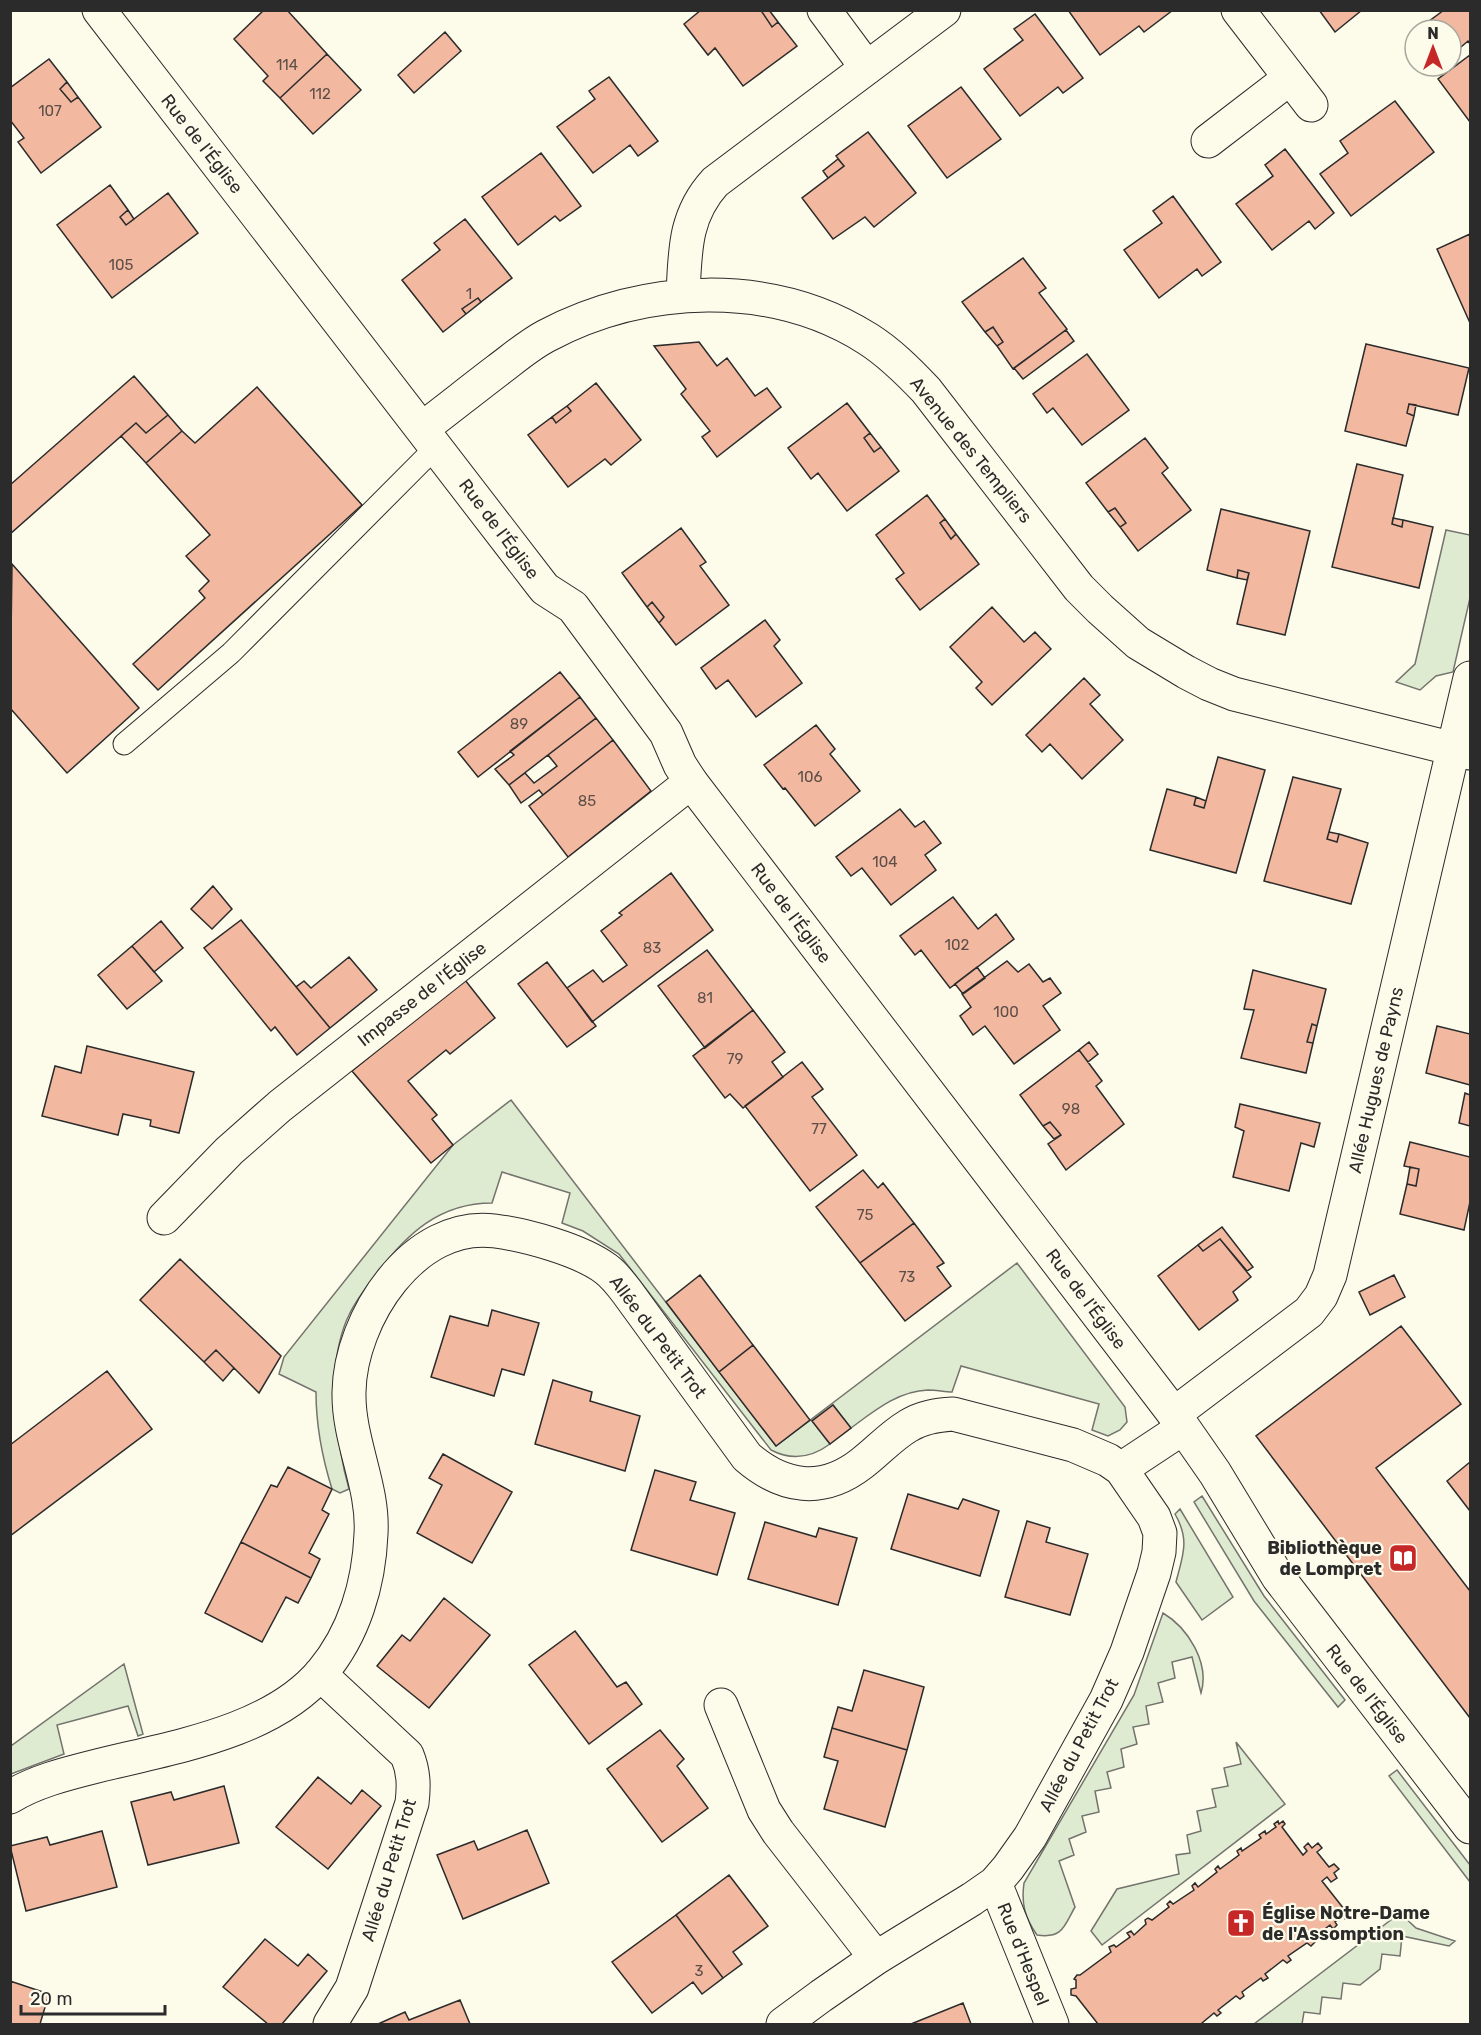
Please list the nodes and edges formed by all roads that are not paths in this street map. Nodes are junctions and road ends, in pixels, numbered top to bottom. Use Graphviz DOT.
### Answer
graph roads {
  1 [pos="99,10"];
  2 [pos="824,10"];
  3 [pos="944,10"];
  4 [pos="1238,10"];
  5 [pos="867,68"];
  6 [pos="1290,78"];
  7 [pos="1311,105"];
  8 [pos="1208,141"];
  9 [pos="683,296"];
  10 [pos="429,437"];
  11 [pos="1470,678"];
  12 [pos="124,744"];
  13 [pos="1462,751"];
  14 [pos="691,782"];
  15 [pos="164,1218"];
  16 [pos="1179,1421"];
  17 [pos="1121,1469"];
  18 [pos="320,1674"];
  19 [pos="721,1705"];
  20 [pos="10,1797"];
  21 [pos="1470,1827"];
  22 [pos="995,1883"];
  23 [pos="876,1958"];
  24 [pos="330,2025"];
  25 [pos="783,2025"];
  26 [pos="1052,2025"];
  1 -- 10 [label="street, Rue de l'Église"];
  2 -- 5 [label="street"];
  3 -- 5 [label="street"];
  4 -- 6 [label="street"];
  5 -- 9 [label="street"];
  6 -- 7 [label="street"];
  6 -- 8 [label="street"];
  9 -- 10 [label="street, Avenue des Templiers"];
  9 -- 13 [label="street, Avenue des Templiers"];
  10 -- 12 [label="lane"];
  10 -- 14 [label="street, Rue de l'Église"];
  11 -- 13 [label="street, Allée Hugues de Payns"];
  13 -- 16 [label="street, Allée Hugues de Payns"];
  14 -- 15 [label="street, Impasse de l'Église"];
  14 -- 16 [label="street, Rue de l'Église"];
  16 -- 17 [label="street"];
  16 -- 21 [label="street, Rue de l'Église"];
  17 -- 18 [label="street, Allée du Petit Trot"];
  17 -- 22 [label="street, Allée du Petit Trot"];
  18 -- 20 [label="street, Allée du Petit Trot"];
  18 -- 24 [label="street, Allée du Petit Trot"];
  19 -- 23 [label="street"];
  22 -- 23 [label="street, Allée du Petit Trot"];
  22 -- 26 [label="street, Rue d'Hespel"];
  23 -- 25 [label="street, Allée du Petit Trot"];
}
